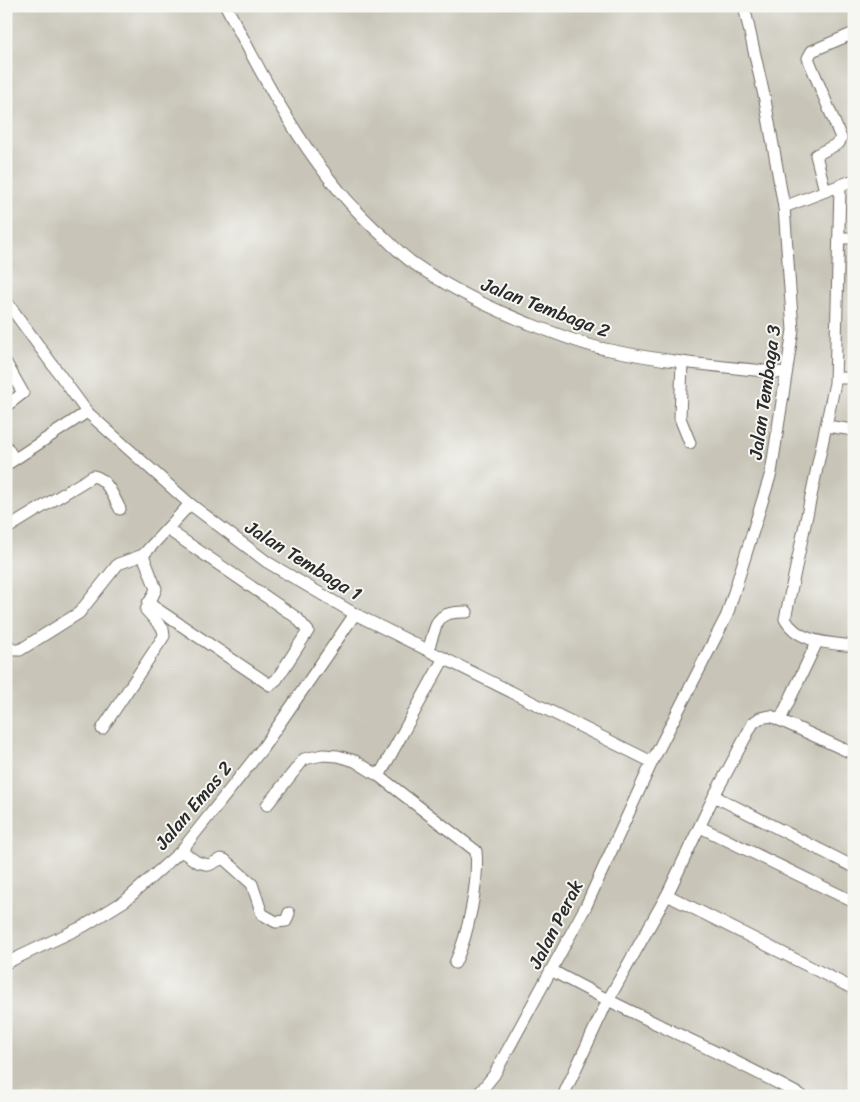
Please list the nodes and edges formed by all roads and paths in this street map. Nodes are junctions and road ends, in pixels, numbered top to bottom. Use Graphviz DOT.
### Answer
graph roads {
  1 [pos="226,6"];
  2 [pos="744,6"];
  3 [pos="854,33"];
  4 [pos="854,180"];
  5 [pos="840,187"];
  6 [pos="825,192"];
  7 [pos="784,207"];
  8 [pos="839,238"];
  9 [pos="854,238"];
  10 [pos="6,301"];
  11 [pos="682,362"];
  12 [pos="6,363"];
  13 [pos="785,374"];
  14 [pos="836,378"];
  15 [pos="854,378"];
  16 [pos="6,406"];
  17 [pos="87,412"];
  18 [pos="826,426"];
  19 [pos="854,430"];
  20 [pos="690,443"];
  21 [pos="6,446"];
  22 [pos="10,462"];
  23 [pos="190,504"];
  24 [pos="120,509"];
  25 [pos="6,529"];
  26 [pos="167,530"];
  27 [pos="144,555"];
  28 [pos="148,603"];
  29 [pos="467,612"];
  30 [pos="355,614"];
  31 [pos="6,642"];
  32 [pos="817,642"];
  33 [pos="854,646"];
  34 [pos="428,650"];
  35 [pos="444,658"];
  36 [pos="780,720"];
  37 [pos="102,729"];
  38 [pos="854,754"];
  39 [pos="652,762"];
  40 [pos="380,776"];
  41 [pos="714,796"];
  42 [pos="267,805"];
  43 [pos="700,827"];
  44 [pos="181,851"];
  45 [pos="854,867"];
  46 [pos="667,894"];
  47 [pos="854,902"];
  48 [pos="290,913"];
  49 [pos="6,963"];
  50 [pos="455,963"];
  51 [pos="551,970"];
  52 [pos="854,989"];
  53 [pos="608,1002"];
  54 [pos="477,1096"];
  55 [pos="563,1096"];
  56 [pos="802,1096"];
  1 -- 11 [label="street, Jalan Tembaga 2"];
  2 -- 7 [label="street, Jalan Tembaga 3"];
  3 -- 6 [label="street"];
  4 -- 5 [label="street"];
  5 -- 6 [label="street"];
  5 -- 8 [label="street"];
  6 -- 7 [label="street"];
  7 -- 13 [label="street, Jalan Tembaga 3"];
  8 -- 9 [label="street"];
  8 -- 14 [label="street"];
  10 -- 17 [label="street, Jalan Tembaga 1"];
  11 -- 13 [label="street, Jalan Tembaga 2"];
  11 -- 20 [label="street"];
  12 -- 16 [label="street"];
  13 -- 39 [label="street, Jalan Tembaga 3"];
  14 -- 15 [label="street"];
  14 -- 18 [label="street"];
  17 -- 22 [label="street"];
  17 -- 23 [label="street, Jalan Tembaga 1"];
  18 -- 19 [label="street"];
  18 -- 32 [label="street"];
  21 -- 22 [label="street"];
  23 -- 26 [label="street"];
  23 -- 30 [label="street, Jalan Tembaga 1"];
  24 -- 25 [label="street"];
  26 -- 27 [label="street"];
  26 -- 28 [label="street"];
  27 -- 28 [label="street"];
  27 -- 31 [label="street"];
  28 -- 37 [label="street"];
  29 -- 34 [label="street"];
  30 -- 34 [label="street, Jalan Tembaga 1"];
  30 -- 44 [label="street, Jalan Emas 2"];
  32 -- 33 [label="street"];
  32 -- 36 [label="street"];
  34 -- 35 [label="street, Jalan Tembaga 1"];
  35 -- 39 [label="street, Jalan Tembaga 1"];
  35 -- 40 [label="street"];
  36 -- 38 [label="street"];
  36 -- 41 [label="street"];
  39 -- 51 [label="street, Jalan Perak"];
  40 -- 42 [label="street"];
  40 -- 50 [label="street"];
  41 -- 43 [label="street"];
  41 -- 45 [label="street"];
  43 -- 46 [label="street"];
  43 -- 47 [label="street"];
  44 -- 48 [label="street"];
  44 -- 49 [label="street, Jalan Emas 2"];
  46 -- 52 [label="street"];
  46 -- 53 [label="street"];
  51 -- 53 [label="street"];
  51 -- 54 [label="street, Jalan Perak"];
  53 -- 55 [label="street"];
  53 -- 56 [label="street"];
}
